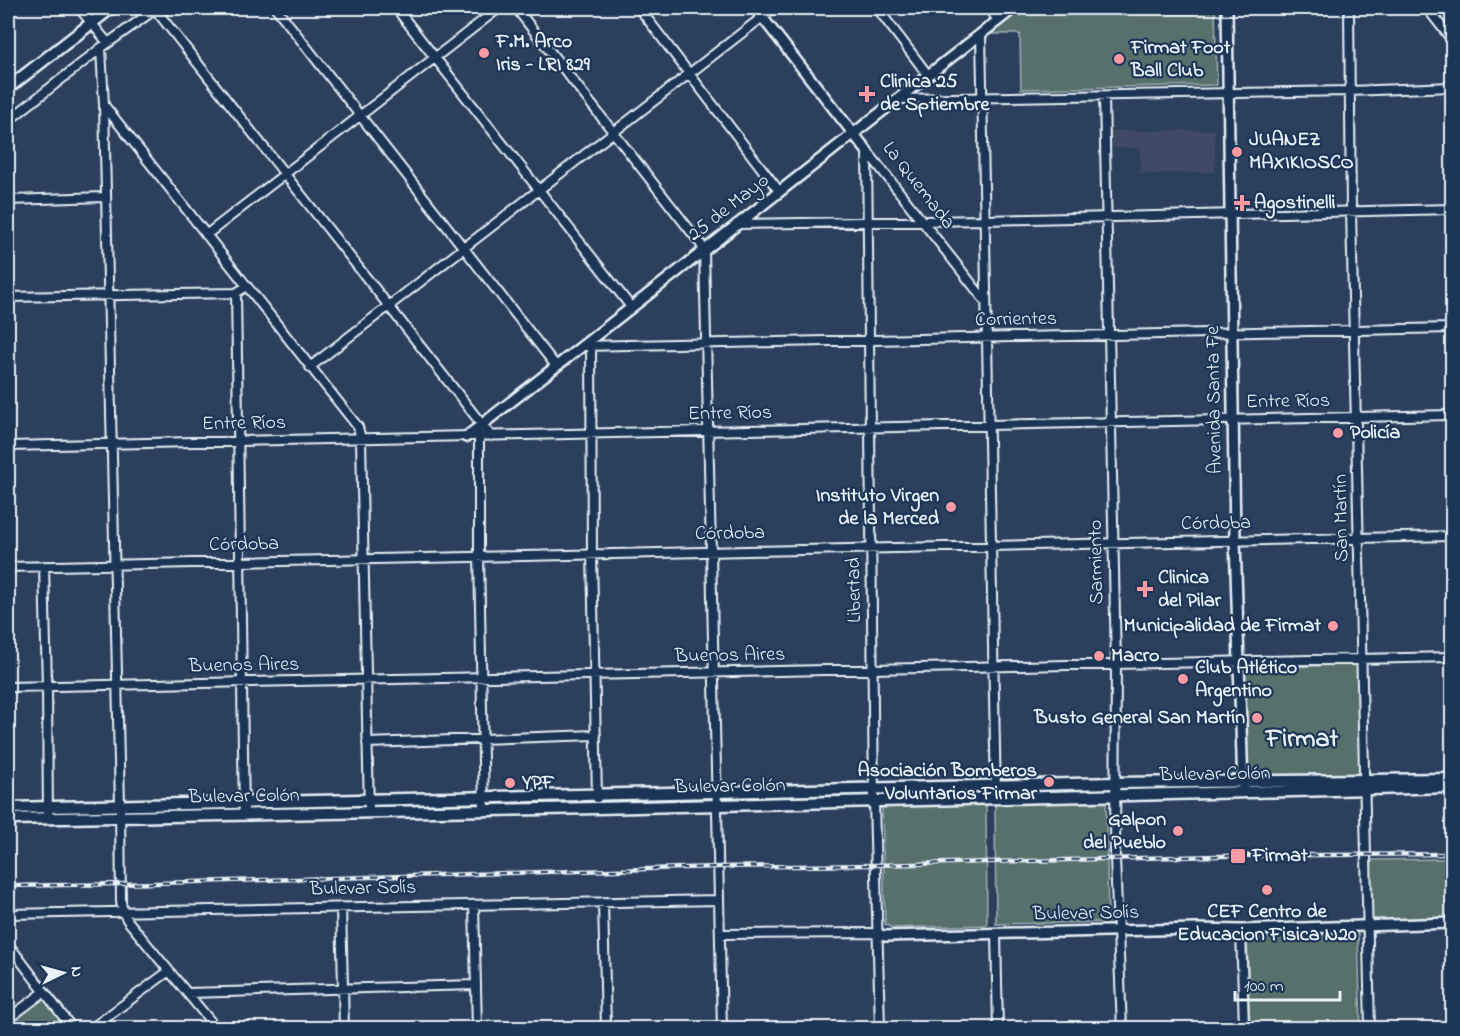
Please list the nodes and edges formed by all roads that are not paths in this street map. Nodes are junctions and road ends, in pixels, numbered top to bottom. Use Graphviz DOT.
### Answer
graph roads {
  1 [pos="79,8"];
  2 [pos="111,8"];
  3 [pos="156,8"];
  4 [pos="276,8"];
  5 [pos="396,8"];
  6 [pos="499,8"];
  7 [pos="516,8"];
  8 [pos="639,8"];
  9 [pos="755,8"];
  10 [pos="774,8"];
  11 [pos="877,8"];
  12 [pos="989,8"];
  13 [pos="1014,8"];
  14 [pos="1227,8"];
  15 [pos="1349,8"];
  16 [pos="1427,8"];
  17 [pos="762,17"];
  18 [pos="998,20"];
  19 [pos="91,22"];
  20 [pos="981,34"];
  21 [pos="1452,40"];
  22 [pos="105,45"];
  23 [pos="434,58"];
  24 [pos="689,73"];
  25 [pos="928,75"];
  26 [pos="1452,87"];
  27 [pos="8,88"];
  28 [pos="1350,91"];
  29 [pos="1228,94"];
  30 [pos="1104,96"];
  31 [pos="982,98"];
  32 [pos="897,99"];
  33 [pos="104,105"];
  34 [pos="360,115"];
  35 [pos="8,121"];
  36 [pos="613,132"];
  37 [pos="853,133"];
  38 [pos="867,151"];
  39 [pos="285,174"];
  40 [pos="539,190"];
  41 [pos="779,191"];
  42 [pos="106,197"];
  43 [pos="8,200"];
  44 [pos="1452,209"];
  45 [pos="1351,212"];
  46 [pos="1230,214"];
  47 [pos="1107,218"];
  48 [pos="985,220"];
  49 [pos="868,222"];
  50 [pos="922,222"];
  51 [pos="736,224"];
  52 [pos="206,235"];
  53 [pos="464,248"];
  54 [pos="704,250"];
  55 [pos="247,286"];
  56 [pos="236,293"];
  57 [pos="108,294"];
  58 [pos="8,297"];
  59 [pos="986,302"];
  60 [pos="389,306"];
  61 [pos="631,307"];
  62 [pos="1452,328"];
  63 [pos="1354,330"];
  64 [pos="1232,332"];
  65 [pos="1109,335"];
  66 [pos="987,338"];
  67 [pos="869,340"];
  68 [pos="591,342"];
  69 [pos="706,344"];
  70 [pos="555,366"];
  71 [pos="310,367"];
  72 [pos="1452,415"];
  73 [pos="1356,417"];
  74 [pos="1233,420"];
  75 [pos="1111,422"];
  76 [pos="482,424"];
  77 [pos="988,425"];
  78 [pos="870,427"];
  79 [pos="708,431"];
  80 [pos="591,434"];
  81 [pos="478,436"];
  82 [pos="491,436"];
  83 [pos="466,437"];
  84 [pos="361,439"];
  85 [pos="237,441"];
  86 [pos="112,444"];
  87 [pos="8,446"];
  88 [pos="1452,536"];
  89 [pos="1359,538"];
  90 [pos="1235,540"];
  91 [pos="1113,543"];
  92 [pos="991,545"];
  93 [pos="871,548"];
  94 [pos="711,551"];
  95 [pos="592,554"];
  96 [pos="479,556"];
  97 [pos="364,559"];
  98 [pos="239,561"];
  99 [pos="114,564"];
  100 [pos="44,566"];
  101 [pos="8,567"];
  102 [pos="1452,657"];
  103 [pos="1362,658"];
  104 [pos="1239,661"];
  105 [pos="1116,664"];
  106 [pos="993,666"];
  107 [pos="872,669"];
  108 [pos="714,673"];
  109 [pos="596,675"];
  110 [pos="481,677"];
  111 [pos="366,680"];
  112 [pos="242,682"];
  113 [pos="118,685"];
  114 [pos="47,686"];
  115 [pos="8,687"];
  116 [pos="596,735"];
  117 [pos="482,739"];
  118 [pos="367,743"];
  119 [pos="1452,779"];
  120 [pos="1365,785"];
  121 [pos="1243,787"];
  122 [pos="1452,787"];
  123 [pos="1115,789"];
  124 [pos="996,793"];
  125 [pos="874,795"];
  126 [pos="597,796"];
  127 [pos="717,799"];
  128 [pos="484,804"];
  129 [pos="369,806"];
  130 [pos="8,808"];
  131 [pos="597,808"];
  132 [pos="244,809"];
  133 [pos="120,812"];
  134 [pos="48,813"];
  135 [pos="8,819"];
  136 [pos="719,900"];
  137 [pos="603,902"];
  138 [pos="474,905"];
  139 [pos="341,908"];
  140 [pos="123,912"];
  141 [pos="8,914"];
  142 [pos="1452,923"];
  143 [pos="1368,926"];
  144 [pos="1242,930"];
  145 [pos="1117,931"];
  146 [pos="720,934"];
  147 [pos="878,934"];
  148 [pos="996,934"];
  149 [pos="8,944"];
  150 [pos="169,971"];
  151 [pos="476,985"];
  152 [pos="343,988"];
  153 [pos="44,992"];
  154 [pos="187,993"];
  155 [pos="8,1019"];
  156 [pos="72,1029"];
  157 [pos="92,1029"];
  158 [pos="216,1029"];
  159 [pos="344,1029"];
  160 [pos="477,1029"];
  161 [pos="606,1029"];
  162 [pos="722,1029"];
  163 [pos="880,1029"];
  164 [pos="998,1029"];
  165 [pos="1122,1029"];
  166 [pos="1244,1029"];
  167 [pos="1370,1029"];
  1 -- 19 [label="street"];
  2 -- 19 [label="main road"];
  3 -- 22 [label="street"];
  3 -- 39 [label="street"];
  4 -- 34 [label="street"];
  5 -- 23 [label="street"];
  6 -- 23 [label="street"];
  7 -- 36 [label="street"];
  8 -- 24 [label="street"];
  9 -- 17 [label="street, La Quemada"];
  10 -- 17 [label="street"];
  11 -- 25 [label="street"];
  12 -- 18 [label="street"];
  13 -- 18 [label="street, 25 de Mayo"];
  14 -- 29 [label="street, Avenida Santa Fe"];
  15 -- 28 [label="street, San Martín"];
  16 -- 21 [label="street"];
  17 -- 24 [label="street"];
  17 -- 37 [label="street, La Quemada"];
  18 -- 20 [label="street, 25 de Mayo"];
  19 -- 22 [label="street"];
  19 -- 27 [label="main road"];
  20 -- 25 [label="street, 25 de Mayo"];
  20 -- 31 [label="street"];
  22 -- 33 [label="street"];
  22 -- 35 [label="street"];
  23 -- 34 [label="street"];
  23 -- 40 [label="street"];
  24 -- 36 [label="street"];
  24 -- 41 [label="street"];
  25 -- 32 [label="street, 25 de Mayo"];
  26 -- 28 [label="street"];
  28 -- 29 [label="street"];
  28 -- 45 [label="street, San Martín"];
  29 -- 30 [label="street"];
  29 -- 46 [label="street, Avenida Santa Fe"];
  30 -- 31 [label="street"];
  30 -- 47 [label="street, Sarmiento"];
  31 -- 32 [label="street"];
  31 -- 48 [label="street"];
  32 -- 37 [label="street, 25 de Mayo"];
  33 -- 42 [label="street"];
  33 -- 52 [label="street"];
  34 -- 39 [label="street"];
  34 -- 53 [label="street"];
  36 -- 40 [label="street"];
  36 -- 54 [label="street"];
  37 -- 38 [label="street, La Quemada"];
  37 -- 41 [label="street, 25 de Mayo"];
  38 -- 49 [label="street, Libertad"];
  38 -- 50 [label="street, La Quemada"];
  39 -- 52 [label="street"];
  39 -- 60 [label="street"];
  40 -- 53 [label="street"];
  40 -- 61 [label="street"];
  41 -- 51 [label="street, 25 de Mayo"];
  42 -- 43 [label="street"];
  42 -- 57 [label="street"];
  44 -- 45 [label="street"];
  45 -- 46 [label="street"];
  45 -- 63 [label="street, San Martín"];
  46 -- 47 [label="street"];
  46 -- 64 [label="street, Avenida Santa Fe"];
  47 -- 48 [label="street"];
  47 -- 65 [label="street, Sarmiento"];
  48 -- 50 [label="street"];
  48 -- 59 [label="street"];
  49 -- 50 [label="street"];
  49 -- 51 [label="street"];
  49 -- 67 [label="street, Libertad"];
  50 -- 59 [label="street, La Quemada"];
  51 -- 54 [label="street, 25 de Mayo"];
  52 -- 55 [label="street"];
  53 -- 60 [label="street"];
  53 -- 70 [label="street"];
  54 -- 61 [label="street, 25 de Mayo"];
  54 -- 69 [label="street"];
  55 -- 56 [label="street"];
  55 -- 71 [label="street"];
  56 -- 57 [label="street"];
  56 -- 85 [label="street"];
  57 -- 58 [label="street"];
  57 -- 86 [label="street"];
  59 -- 66 [label="street"];
  60 -- 71 [label="street"];
  60 -- 76 [label="street"];
  61 -- 68 [label="street, 25 de Mayo"];
  62 -- 63 [label="street, Corrientes"];
  63 -- 64 [label="street, Corrientes"];
  63 -- 73 [label="street, San Martín"];
  64 -- 65 [label="street, Corrientes"];
  64 -- 74 [label="street, Avenida Santa Fe"];
  65 -- 66 [label="street, Corrientes"];
  65 -- 75 [label="street, Sarmiento"];
  66 -- 67 [label="street, Corrientes"];
  66 -- 77 [label="street"];
  67 -- 69 [label="street, Corrientes"];
  67 -- 78 [label="street, Libertad"];
  68 -- 69 [label="street, Corrientes"];
  68 -- 70 [label="street, 25 de Mayo"];
  68 -- 80 [label="street"];
  69 -- 79 [label="street"];
  70 -- 76 [label="street, 25 de Mayo"];
  71 -- 84 [label="street"];
  72 -- 73 [label="street, Entre Ríos"];
  73 -- 74 [label="street, Entre Ríos"];
  73 -- 89 [label="street, San Martín"];
  74 -- 75 [label="street, Entre Ríos"];
  74 -- 90 [label="street, Avenida Santa Fe"];
  75 -- 77 [label="street, Entre Ríos"];
  75 -- 91 [label="street, Sarmiento"];
  76 -- 81 [label="street"];
  76 -- 82 [label="street"];
  76 -- 83 [label="street, 25 de Mayo"];
  77 -- 78 [label="street, Entre Ríos"];
  77 -- 92 [label="street"];
  78 -- 79 [label="street, Entre Ríos"];
  78 -- 93 [label="street, Libertad"];
  79 -- 80 [label="street, Entre Ríos"];
  79 -- 94 [label="street"];
  80 -- 82 [label="street, Entre Ríos"];
  80 -- 95 [label="street"];
  81 -- 82 [label="street, Entre Ríos"];
  81 -- 83 [label="street, Entre Ríos"];
  81 -- 96 [label="street"];
  83 -- 84 [label="street, Entre Ríos"];
  84 -- 85 [label="street, Entre Ríos"];
  84 -- 97 [label="street"];
  85 -- 86 [label="street, Entre Ríos"];
  85 -- 98 [label="street"];
  86 -- 87 [label="street, Entre Ríos"];
  86 -- 99 [label="street"];
  88 -- 89 [label="street, Córdoba"];
  89 -- 90 [label="street, Córdoba"];
  89 -- 103 [label="street, San Martín"];
  90 -- 91 [label="street, Córdoba"];
  90 -- 104 [label="street, Avenida Santa Fe"];
  91 -- 92 [label="street, Córdoba"];
  91 -- 105 [label="street, Sarmiento"];
  92 -- 93 [label="street, Córdoba"];
  92 -- 106 [label="street"];
  93 -- 94 [label="street, Córdoba"];
  93 -- 107 [label="street, Libertad"];
  94 -- 95 [label="street, Córdoba"];
  94 -- 108 [label="street"];
  95 -- 96 [label="street, Córdoba"];
  95 -- 109 [label="street"];
  96 -- 97 [label="street, Córdoba"];
  96 -- 110 [label="street"];
  97 -- 98 [label="street, Córdoba"];
  97 -- 111 [label="street"];
  98 -- 99 [label="street, Córdoba"];
  98 -- 112 [label="street"];
  99 -- 100 [label="street, Córdoba"];
  99 -- 113 [label="street"];
  100 -- 101 [label="street, Córdoba"];
  100 -- 114 [label="street"];
  102 -- 103 [label="street, Buenos Aires"];
  103 -- 104 [label="street, Buenos Aires"];
  103 -- 120 [label="street, San Martín"];
  104 -- 105 [label="street, Buenos Aires"];
  104 -- 121 [label="street, Avenida Santa Fe"];
  105 -- 106 [label="street, Buenos Aires"];
  105 -- 123 [label="street, Sarmiento"];
  106 -- 107 [label="street, Buenos Aires"];
  106 -- 124 [label="street"];
  107 -- 108 [label="street, Buenos Aires"];
  107 -- 125 [label="street, Libertad"];
  108 -- 109 [label="street, Buenos Aires"];
  108 -- 127 [label="street"];
  109 -- 110 [label="street, Buenos Aires"];
  109 -- 116 [label="street"];
  110 -- 111 [label="street, Buenos Aires"];
  110 -- 117 [label="street"];
  111 -- 112 [label="street, Buenos Aires"];
  111 -- 118 [label="street"];
  112 -- 113 [label="street, Buenos Aires"];
  112 -- 132 [label="street"];
  113 -- 114 [label="street, Buenos Aires"];
  113 -- 133 [label="street"];
  114 -- 115 [label="street, Buenos Aires"];
  114 -- 134 [label="street"];
  116 -- 117 [label="street"];
  116 -- 126 [label="street"];
  117 -- 118 [label="street"];
  117 -- 128 [label="street"];
  118 -- 129 [label="street"];
  119 -- 120 [label="main road, Bulevar Colón"];
  120 -- 121 [label="main road, Bulevar Colón"];
  120 -- 122 [label="main road, Bulevar Colón"];
  120 -- 143 [label="street, San Martín"];
  121 -- 123 [label="main road, Bulevar Colón"];
  123 -- 124 [label="main road, Bulevar Colón"];
  123 -- 145 [label="street, Sarmiento"];
  124 -- 125 [label="main road, Bulevar Colón"];
  125 -- 127 [label="main road, Bulevar Colón"];
  125 -- 147 [label="street, Libertad"];
  126 -- 127 [label="main road, Bulevar Colón"];
  126 -- 128 [label="main road, Bulevar Colón"];
  126 -- 131 [label="street"];
  127 -- 131 [label="main road, Bulevar Colón"];
  127 -- 136 [label="street"];
  128 -- 129 [label="main road, Bulevar Colón"];
  128 -- 131 [label="main road, Bulevar Colón"];
  129 -- 132 [label="main road, Bulevar Colón"];
  130 -- 134 [label="main road, Bulevar Colón"];
  132 -- 133 [label="main road, Bulevar Colón"];
  133 -- 134 [label="main road, Bulevar Colón"];
  133 -- 140 [label="street"];
  134 -- 135 [label="main road, Bulevar Colón"];
  136 -- 137 [label="street, Bulevar Solís"];
  136 -- 146 [label="street"];
  137 -- 138 [label="street, Bulevar Solís"];
  137 -- 161 [label="street"];
  138 -- 139 [label="street, Bulevar Solís"];
  138 -- 151 [label="street"];
  139 -- 140 [label="street, Bulevar Solís"];
  139 -- 152 [label="street"];
  140 -- 141 [label="street, Bulevar Solís"];
  140 -- 150 [label="street"];
  142 -- 143 [label="street, Bulevar Solís"];
  143 -- 144 [label="street, Bulevar Solís"];
  143 -- 167 [label="street, San Martín"];
  144 -- 145 [label="street, Bulevar Solís"];
  144 -- 166 [label="street"];
  145 -- 148 [label="street, Bulevar Solís"];
  145 -- 165 [label="street, Sarmiento"];
  146 -- 147 [label="street, Bulevar Solís"];
  146 -- 162 [label="street"];
  147 -- 148 [label="street, Bulevar Solís"];
  147 -- 163 [label="street, Libertad"];
  148 -- 164 [label="street"];
  149 -- 153 [label="street"];
  150 -- 154 [label="street"];
  150 -- 157 [label="street"];
  151 -- 152 [label="street"];
  151 -- 160 [label="street"];
  152 -- 154 [label="street"];
  152 -- 159 [label="street"];
  153 -- 155 [label="street"];
  153 -- 156 [label="street"];
  154 -- 158 [label="street"];
}
